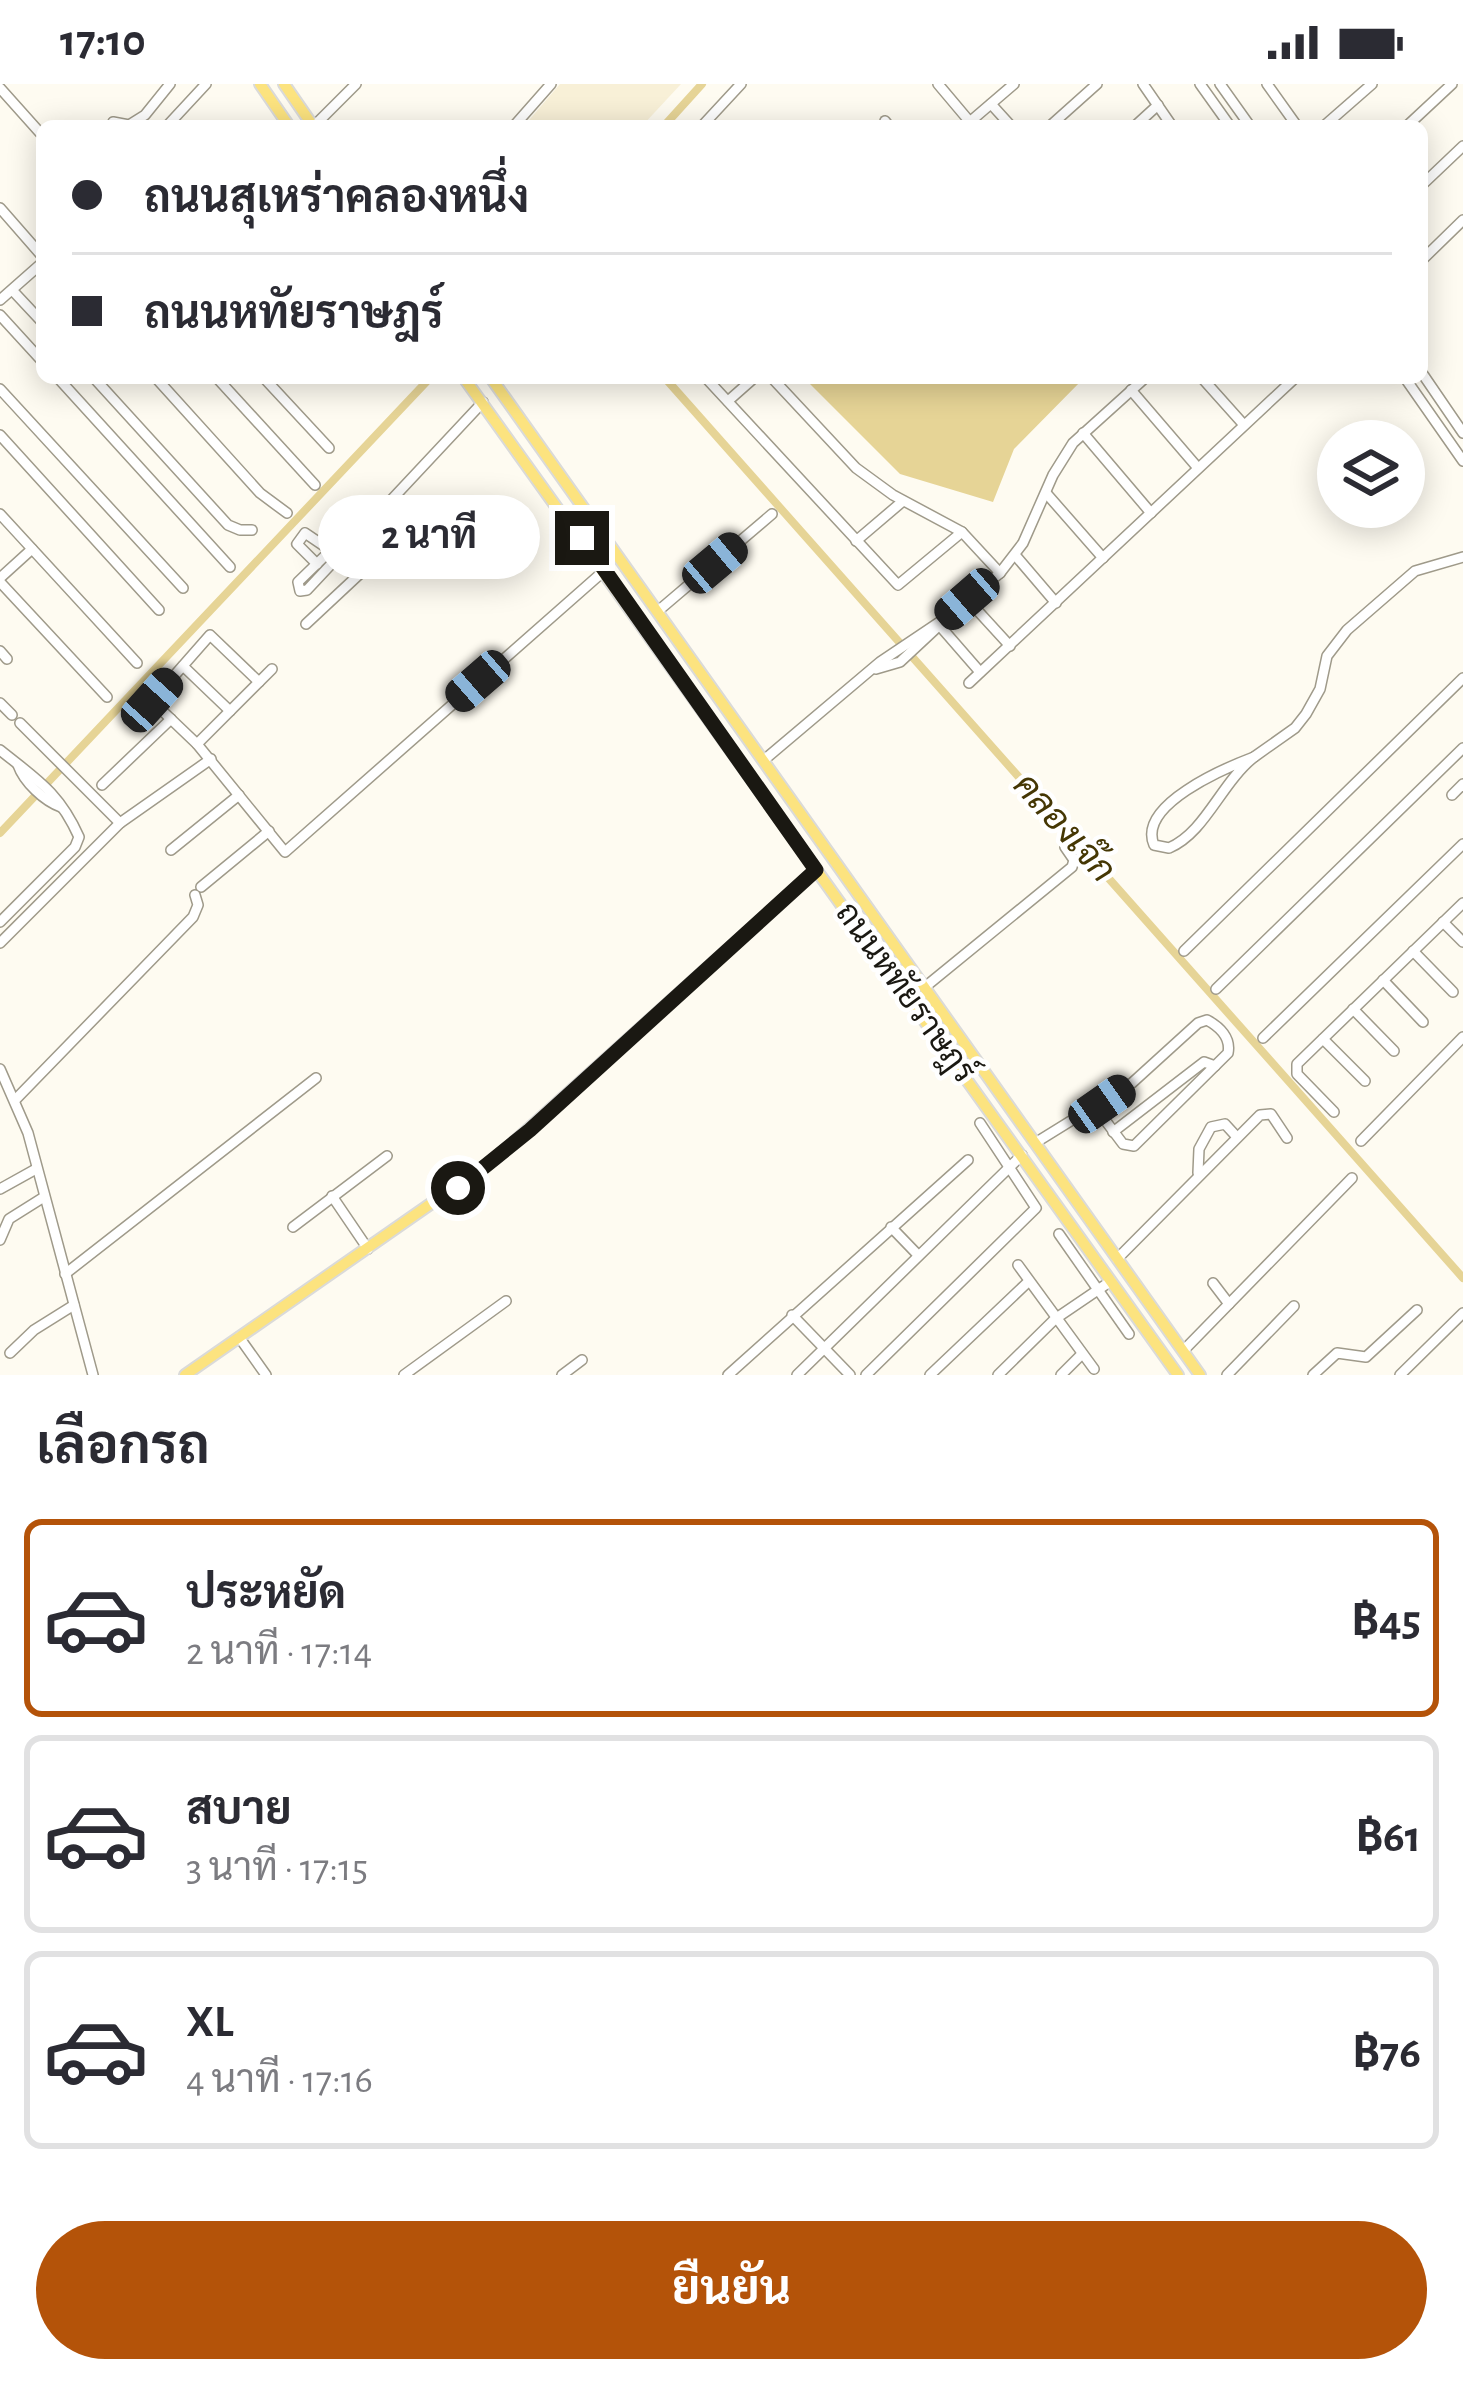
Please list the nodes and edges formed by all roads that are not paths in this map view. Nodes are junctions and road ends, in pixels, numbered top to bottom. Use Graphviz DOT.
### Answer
graph roads {
  1 [pos="170,84"];
  2 [pos="206,84"];
  3 [pos="260,84"];
  4 [pos="284,84"];
  5 [pos="356,84"];
  6 [pos="551,84"];
  7 [pos="741,84"];
  8 [pos="938,84"];
  9 [pos="1097,84"];
  10 [pos="1143,84"];
  11 [pos="1200,84"];
  12 [pos="1220,84"];
  13 [pos="1372,84"];
  14 [pos="1452,84"];
  15 [pos="1011,85"];
  16 [pos="1274,87"];
  17 [pos="0,88"];
  18 [pos="991,104"];
  19 [pos="1158,105"];
  20 [pos="138,120"];
  21 [pos="173,120"];
  22 [pos="279,120"];
  23 [pos="310,120"];
  24 [pos="320,120"];
  25 [pos="519,120"];
  26 [pos="708,120"];
  27 [pos="964,120"];
  28 [pos="972,120"];
  29 [pos="1006,120"];
  30 [pos="1057,120"];
  31 [pos="1142,120"];
  32 [pos="1168,120"];
  33 [pos="1226,120"];
  34 [pos="1246,120"];
  35 [pos="1293,120"];
  36 [pos="1331,120"];
  37 [pos="1413,120"];
  38 [pos="36,128"];
  39 [pos="1463,146"];
  40 [pos="1428,179"];
  41 [pos="0,208"];
  42 [pos="1463,220"];
  43 [pos="36,252"];
  44 [pos="1428,254"];
  45 [pos="36,266"];
  46 [pos="13,291"];
  47 [pos="0,300"];
  48 [pos="0,315"];
  49 [pos="36,316"];
  50 [pos="36,354"];
  51 [pos="1428,382"];
  52 [pos="63,384"];
  53 [pos="99,384"];
  54 [pos="161,384"];
  55 [pos="222,384"];
  56 [pos="269,384"];
  57 [pos="468,384"];
  58 [pos="495,384"];
  59 [pos="712,384"];
  60 [pos="747,384"];
  61 [pos="778,384"];
  62 [pos="1138,384"];
  63 [pos="1207,384"];
  64 [pos="1284,384"];
  65 [pos="1409,384"];
  66 [pos="0,389"];
  67 [pos="1131,390"];
  68 [pos="728,401"];
  69 [pos="482,402"];
  70 [pos="1244,425"];
  71 [pos="1462,432"];
  72 [pos="1082,434"];
  73 [pos="0,435"];
  74 [pos="1448,440"];
  75 [pos="328,448"];
  76 [pos="1463,461"];
  77 [pos="1198,468"];
  78 [pos="315,485"];
  79 [pos="1046,493"];
  80 [pos="903,501"];
  81 [pos="287,513"];
  82 [pos="1151,513"];
  83 [pos="0,514"];
  84 [pos="772,514"];
  85 [pos="252,530"];
  86 [pos="962,532"];
  87 [pos="856,542"];
  88 [pos="32,549"];
  89 [pos="334,553"];
  90 [pos="1016,556"];
  91 [pos="1463,557"];
  92 [pos="1103,558"];
  93 [pos="316,564"];
  94 [pos="230,567"];
  95 [pos="605,570"];
  96 [pos="355,572"];
  97 [pos="1000,573"];
  98 [pos="0,580"];
  99 [pos="183,588"];
  100 [pos="967,599"];
  101 [pos="1056,603"];
  102 [pos="159,610"];
  103 [pos="658,611"];
  104 [pos="941,622"];
  105 [pos="306,624"];
  106 [pos="1010,646"];
  107 [pos="137,663"];
  108 [pos="182,666"];
  109 [pos="272,669"];
  110 [pos="980,672"];
  111 [pos="1463,678"];
  112 [pos="259,682"];
  113 [pos="969,683"];
  114 [pos="107,697"];
  115 [pos="0,703"];
  116 [pos="230,711"];
  117 [pos="171,719"];
  118 [pos="196,744"];
  119 [pos="1463,748"];
  120 [pos="1,752"];
  121 [pos="1254,757"];
  122 [pos="211,759"];
  123 [pos="764,760"];
  124 [pos="1463,784"];
  125 [pos="102,785"];
  126 [pos="239,795"];
  127 [pos="1452,795"];
  128 [pos="120,823"];
  129 [pos="269,831"];
  130 [pos="821,840"];
  131 [pos="1463,844"];
  132 [pos="1065,847"];
  133 [pos="171,850"];
  134 [pos="816,870"];
  135 [pos="845,874"];
  136 [pos="1463,902"];
  137 [pos="0,922"];
  138 [pos="1443,922"];
  139 [pos="1463,942"];
  140 [pos="0,943"];
  141 [pos="1184,951"];
  142 [pos="1413,951"];
  143 [pos="1383,980"];
  144 [pos="925,988"];
  145 [pos="1216,989"];
  146 [pos="1453,992"];
  147 [pos="1353,1009"];
  148 [pos="1424,1022"];
  149 [pos="1463,1037"];
  150 [pos="1263,1038"];
  151 [pos="1323,1039"];
  152 [pos="1394,1051"];
  153 [pos="1215,1066"];
  154 [pos="0,1069"];
  155 [pos="316,1078"];
  156 [pos="1365,1081"];
  157 [pos="16,1099"];
  158 [pos="1096,1108"];
  159 [pos="1334,1112"];
  160 [pos="980,1123"];
  161 [pos="1113,1132"];
  162 [pos="1236,1136"];
  163 [pos="1287,1138"];
  164 [pos="1361,1141"];
  165 [pos="1035,1143"];
  166 [pos="1022,1155"];
  167 [pos="387,1156"];
  168 [pos="968,1160"];
  169 [pos="1008,1168"];
  170 [pos="36,1169"];
  171 [pos="1198,1174"];
  172 [pos="1352,1178"];
  173 [pos="0,1189"];
  174 [pos="332,1196"];
  175 [pos="44,1197"];
  176 [pos="1,1227"];
  177 [pos="293,1227"];
  178 [pos="891,1227"];
  179 [pos="1059,1234"];
  180 [pos="0,1240"];
  181 [pos="368,1249"];
  182 [pos="918,1255"];
  183 [pos="1117,1259"];
  184 [pos="1018,1265"];
  185 [pos="65,1274"];
  186 [pos="1111,1281"];
  187 [pos="1028,1282"];
  188 [pos="1213,1283"];
  189 [pos="1098,1290"];
  190 [pos="506,1300"];
  191 [pos="1229,1304"];
  192 [pos="74,1305"];
  193 [pos="1294,1306"];
  194 [pos="1418,1310"];
  195 [pos="1463,1313"];
  196 [pos="792,1315"];
  197 [pos="1054,1319"];
  198 [pos="1129,1334"];
  199 [pos="239,1337"];
  200 [pos="825,1348"];
  201 [pos="1183,1351"];
  202 [pos="10,1353"];
  203 [pos="1081,1355"];
  204 [pos="582,1360"];
  205 [pos="1238,1363"];
  206 [pos="1094,1369"];
  207 [pos="93,1375"];
  208 [pos="185,1375"];
  209 [pos="266,1375"];
  210 [pos="404,1375"];
  211 [pos="562,1375"];
  212 [pos="728,1375"];
  213 [pos="796,1375"];
  214 [pos="850,1375"];
  215 [pos="866,1375"];
  216 [pos="930,1375"];
  217 [pos="998,1375"];
  218 [pos="1061,1375"];
  219 [pos="1178,1375"];
  220 [pos="1200,1375"];
  221 [pos="1227,1375"];
  222 [pos="1249,1375"];
  223 [pos="1313,1375"];
  224 [pos="1400,1375"];
  1 -- 20 [label="street"];
  2 -- 21 [label="street"];
  3 -- 22 [label="main road"];
  4 -- 23 [label="main road"];
  5 -- 24 [label="street"];
  6 -- 25 [label="street"];
  7 -- 26 [label="street"];
  8 -- 27 [label="street"];
  9 -- 30 [label="street"];
  10 -- 19 [label="street"];
  11 -- 33 [label="street"];
  12 -- 34 [label="street"];
  13 -- 36 [label="street"];
  14 -- 37 [label="street"];
  15 -- 18 [label="street"];
  16 -- 35 [label="street"];
  17 -- 38 [label="street"];
  18 -- 28 [label="street"];
  18 -- 29 [label="street"];
  19 -- 31 [label="street"];
  19 -- 32 [label="street"];
  39 -- 40 [label="street"];
  41 -- 43 [label="street"];
  42 -- 44 [label="street"];
  45 -- 46 [label="street"];
  46 -- 47 [label="street"];
  46 -- 49 [label="street"];
  48 -- 50 [label="street"];
  51 -- 71 [label="street"];
  52 -- 94 [label="street"];
  53 -- 85 [label="street"];
  54 -- 81 [label="street"];
  55 -- 78 [label="street"];
  56 -- 75 [label="street"];
  57 -- 69 [label="main road, ถนนหทัยราษฎร์"];
  58 -- 103 [label="main road, ถนนหทัยราษฎร์"];
  59 -- 68 [label="street"];
  60 -- 68 [label="street"];
  61 -- 80 [label="street"];
  62 -- 67 [label="street"];
  63 -- 70 [label="street"];
  64 -- 70 [label="street"];
  65 -- 74 [label="street"];
  66 -- 99 [label="street"];
  67 -- 72 [label="street"];
  67 -- 77 [label="street"];
  68 -- 87 [label="street"];
  69 -- 89 [label="street"];
  69 -- 95 [label="main road, ถนนหทัยราษฎร์"];
  70 -- 77 [label="street"];
  71 -- 74 [label="street"];
  72 -- 79 [label="street"];
  72 -- 82 [label="street"];
  73 -- 102 [label="street"];
  74 -- 76 [label="street"];
  77 -- 82 [label="street"];
  79 -- 90 [label="street"];
  79 -- 92 [label="street"];
  80 -- 86 [label="street"];
  80 -- 87 [label="street"];
  82 -- 92 [label="street"];
  83 -- 88 [label="street"];
  84 -- 103 [label="street"];
  86 -- 87 [label="street"];
  86 -- 97 [label="street"];
  88 -- 98 [label="street"];
  88 -- 107 [label="street"];
  89 -- 93 [label="street"];
  89 -- 93 [label="street"];
  89 -- 93 [label="street"];
  89 -- 96 [label="street"];
  90 -- 97 [label="street"];
  90 -- 101 [label="street"];
  91 -- 121 [label="street"];
  92 -- 101 [label="street"];
  95 -- 129 [label="street"];
  95 -- 134 [label="main road, ถนนหทัยราษฎร์"];
  96 -- 96 [label="street"];
  96 -- 105 [label="street"];
  97 -- 100 [label="street"];
  98 -- 114 [label="street"];
  100 -- 104 [label="street"];
  100 -- 106 [label="street"];
  101 -- 106 [label="street"];
  103 -- 123 [label="main road, ถนนหทัยราษฎร์"];
  104 -- 110 [label="street"];
  104 -- 123 [label="street"];
  106 -- 110 [label="street"];
  108 -- 112 [label="street"];
  108 -- 116 [label="street"];
  108 -- 117 [label="street"];
  109 -- 112 [label="street"];
  110 -- 113 [label="street"];
  111 -- 141 [label="street"];
  112 -- 116 [label="street"];
  115 -- 128 [label="street"];
  116 -- 118 [label="street"];
  117 -- 118 [label="street"];
  117 -- 125 [label="street"];
  118 -- 122 [label="street"];
  119 -- 145 [label="street"];
  120 -- 137 [label="street"];
  121 -- 121 [label="street"];
  122 -- 126 [label="street"];
  122 -- 128 [label="street"];
  123 -- 130 [label="main road, ถนนหทัยราษฎร์"];
  124 -- 127 [label="street"];
  126 -- 129 [label="street"];
  126 -- 133 [label="street"];
  128 -- 140 [label="street"];
  129 -- 157 [label="street"];
  130 -- 134 [label="main road"];
  130 -- 135 [label="main road, ถนนหทัยราษฎร์"];
  131 -- 150 [label="street"];
  132 -- 144 [label="street"];
  134 -- 135 [label="main road"];
  134 -- 166 [label="main road, ถนนหทัยราษฎร์"];
  134 -- 181 [label="main road"];
  135 -- 144 [label="main road, ถนนหทัยราษฎร์"];
  136 -- 138 [label="street"];
  138 -- 139 [label="street"];
  138 -- 142 [label="street"];
  142 -- 143 [label="street"];
  142 -- 146 [label="street"];
  143 -- 147 [label="street"];
  143 -- 148 [label="street"];
  144 -- 165 [label="main road, ถนนหทัยราษฎร์"];
  147 -- 151 [label="street"];
  147 -- 152 [label="street"];
  149 -- 164 [label="street"];
  151 -- 156 [label="street"];
  151 -- 159 [label="street"];
  153 -- 158 [label="street"];
  153 -- 161 [label="street"];
  153 -- 161 [label="street"];
  154 -- 157 [label="street"];
  155 -- 185 [label="street"];
  157 -- 170 [label="street"];
  158 -- 161 [label="street"];
  158 -- 165 [label="street"];
  160 -- 169 [label="street"];
  162 -- 163 [label="street"];
  162 -- 171 [label="street"];
  162 -- 171 [label="street"];
  165 -- 183 [label="main road, ถนนหทัยราษฎร์"];
  166 -- 169 [label="street"];
  166 -- 186 [label="main road, ถนนหทัยราษฎร์"];
  167 -- 174 [label="street"];
  168 -- 178 [label="street"];
  169 -- 182 [label="street"];
  169 -- 215 [label="street"];
  170 -- 173 [label="street"];
  170 -- 175 [label="street"];
  171 -- 183 [label="street"];
  172 -- 191 [label="street"];
  174 -- 177 [label="street"];
  174 -- 181 [label="street"];
  175 -- 176 [label="street"];
  175 -- 185 [label="street"];
  176 -- 180 [label="street"];
  178 -- 182 [label="street"];
  178 -- 196 [label="street"];
  179 -- 189 [label="street"];
  181 -- 199 [label="main road"];
  182 -- 200 [label="street"];
  183 -- 201 [label="main road, ถนนหทัยราษฎร์"];
  184 -- 187 [label="street"];
  185 -- 192 [label="street"];
  186 -- 189 [label="street"];
  186 -- 219 [label="main road, ถนนหทัยราษฎร์"];
  187 -- 197 [label="street"];
  187 -- 216 [label="street"];
  188 -- 191 [label="street"];
  189 -- 197 [label="street"];
  189 -- 198 [label="street"];
  190 -- 210 [label="street"];
  191 -- 201 [label="street"];
  192 -- 202 [label="street"];
  192 -- 207 [label="street"];
  193 -- 205 [label="street"];
  194 -- 223 [label="street"];
  195 -- 224 [label="street"];
  196 -- 200 [label="street"];
  196 -- 212 [label="street"];
  197 -- 203 [label="street"];
  197 -- 217 [label="street"];
  199 -- 208 [label="main road"];
  199 -- 209 [label="street"];
  200 -- 213 [label="street"];
  200 -- 214 [label="street"];
  201 -- 220 [label="main road, ถนนหทัยราษฎร์"];
  203 -- 206 [label="street"];
  203 -- 218 [label="street"];
  204 -- 211 [label="street"];
  205 -- 221 [label="street"];
  205 -- 222 [label="street"];
}
